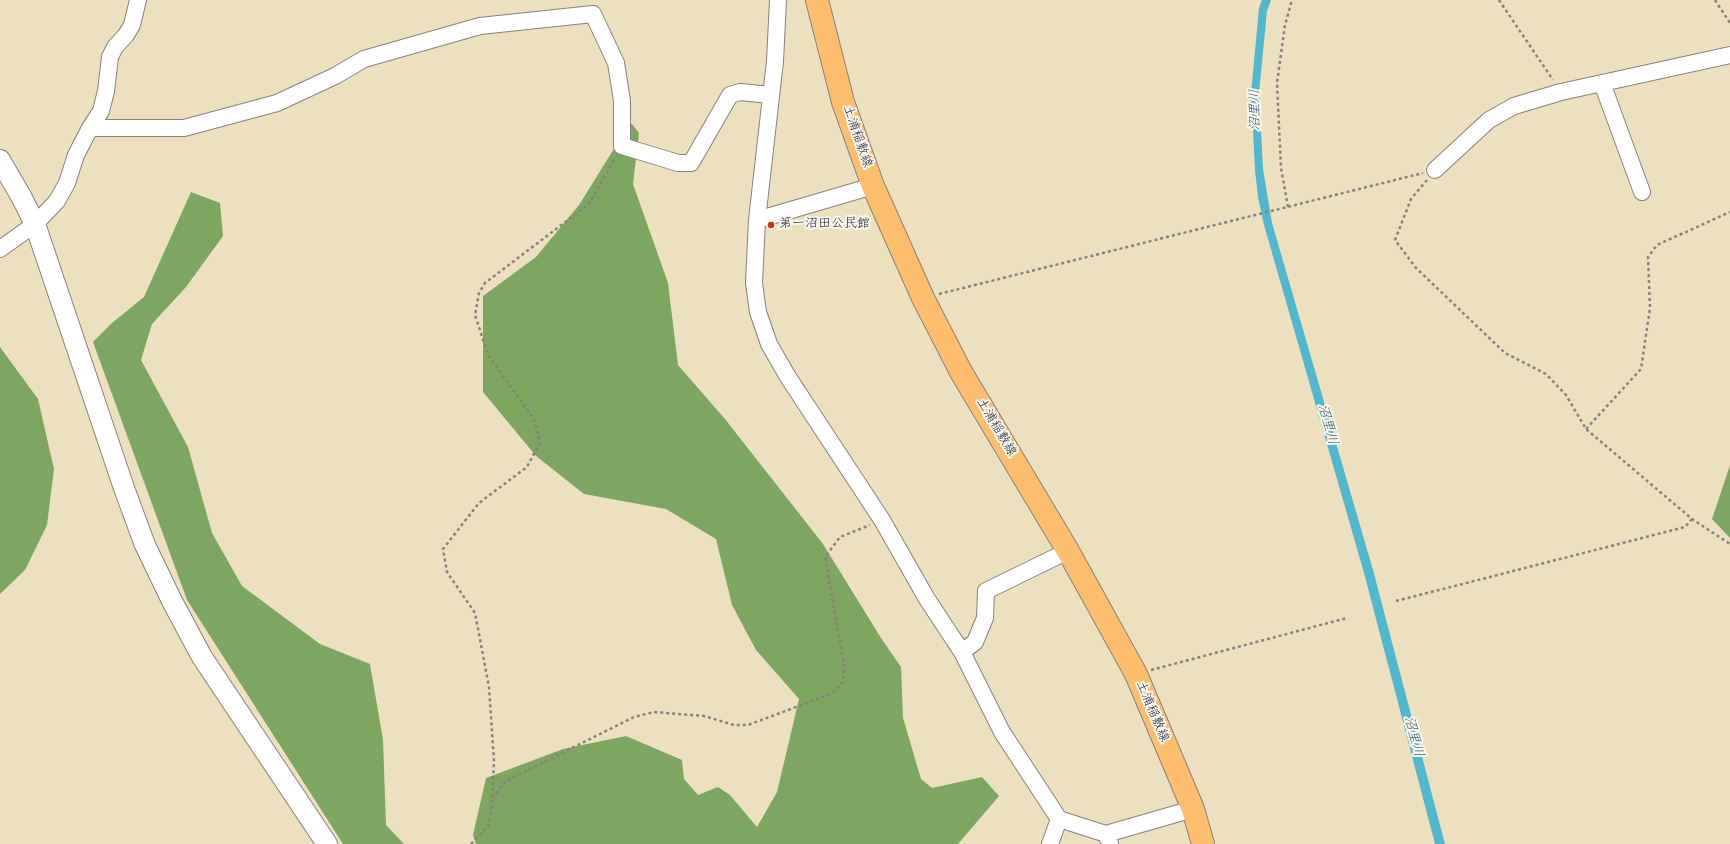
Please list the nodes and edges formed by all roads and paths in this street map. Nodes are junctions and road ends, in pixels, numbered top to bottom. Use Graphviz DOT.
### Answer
graph roads {
  1 [pos="138,0"];
  2 [pos="778,0"];
  3 [pos="817,0"];
  4 [pos="1292,0"];
  5 [pos="1499,0"];
  6 [pos="1714,0"];
  7 [pos="590,7"];
  8 [pos="1730,23"];
  9 [pos="1730,55"];
  10 [pos="1602,83"];
  11 [pos="1561,92"];
  12 [pos="771,95"];
  13 [pos="90,128"];
  14 [pos="622,146"];
  15 [pos="0,160"];
  16 [pos="1435,170"];
  17 [pos="873,186"];
  18 [pos="1642,192"];
  19 [pos="1288,207"];
  20 [pos="1730,212"];
  21 [pos="757,220"];
  22 [pos="35,224"];
  23 [pos="0,249"];
  24 [pos="923,298"];
  25 [pos="1586,429"];
  26 [pos="1692,519"];
  27 [pos="882,520"];
  28 [pos="1730,544"];
  29 [pos="1068,551"];
  30 [pos="1396,601"];
  31 [pos="1346,618"];
  32 [pos="962,652"];
  33 [pos="1136,674"];
  34 [pos="492,798"];
  35 [pos="1193,809"];
  36 [pos="1059,819"];
  37 [pos="1108,839"];
  38 [pos="327,844"];
  39 [pos="471,844"];
  40 [pos="1050,844"];
  41 [pos="1203,844"];
  1 -- 13 [label="street"];
  2 -- 12 [label="street"];
  3 -- 17 [label="main road, 土浦稲敷線"];
  4 -- 19 [label="path"];
  5 -- 11 [label="path"];
  6 -- 8 [label="path"];
  7 -- 13 [label="street"];
  7 -- 14 [label="street"];
  9 -- 10 [label="street"];
  10 -- 11 [label="street"];
  10 -- 18 [label="street"];
  11 -- 16 [label="street"];
  12 -- 14 [label="street"];
  12 -- 21 [label="street"];
  13 -- 22 [label="street"];
  14 -- 34 [label="path"];
  15 -- 22 [label="street"];
  16 -- 19 [label="path"];
  16 -- 25 [label="path"];
  17 -- 21 [label="street"];
  17 -- 24 [label="main road, 土浦稲敷線"];
  19 -- 24 [label="path"];
  20 -- 25 [label="path"];
  21 -- 27 [label="street"];
  22 -- 23 [label="street"];
  22 -- 38 [label="street"];
  24 -- 29 [label="main road, 土浦稲敷線"];
  25 -- 26 [label="path"];
  26 -- 28 [label="path"];
  26 -- 30 [label="path"];
  27 -- 32 [label="street"];
  27 -- 34 [label="path"];
  29 -- 32 [label="street"];
  29 -- 33 [label="main road, 土浦稲敷線"];
  31 -- 33 [label="path"];
  32 -- 36 [label="street"];
  33 -- 35 [label="main road, 土浦稲敷線"];
  34 -- 39 [label="path"];
  35 -- 37 [label="street"];
  35 -- 41 [label="main road, 土浦稲敷線"];
  36 -- 37 [label="street"];
  36 -- 40 [label="street"];
}
